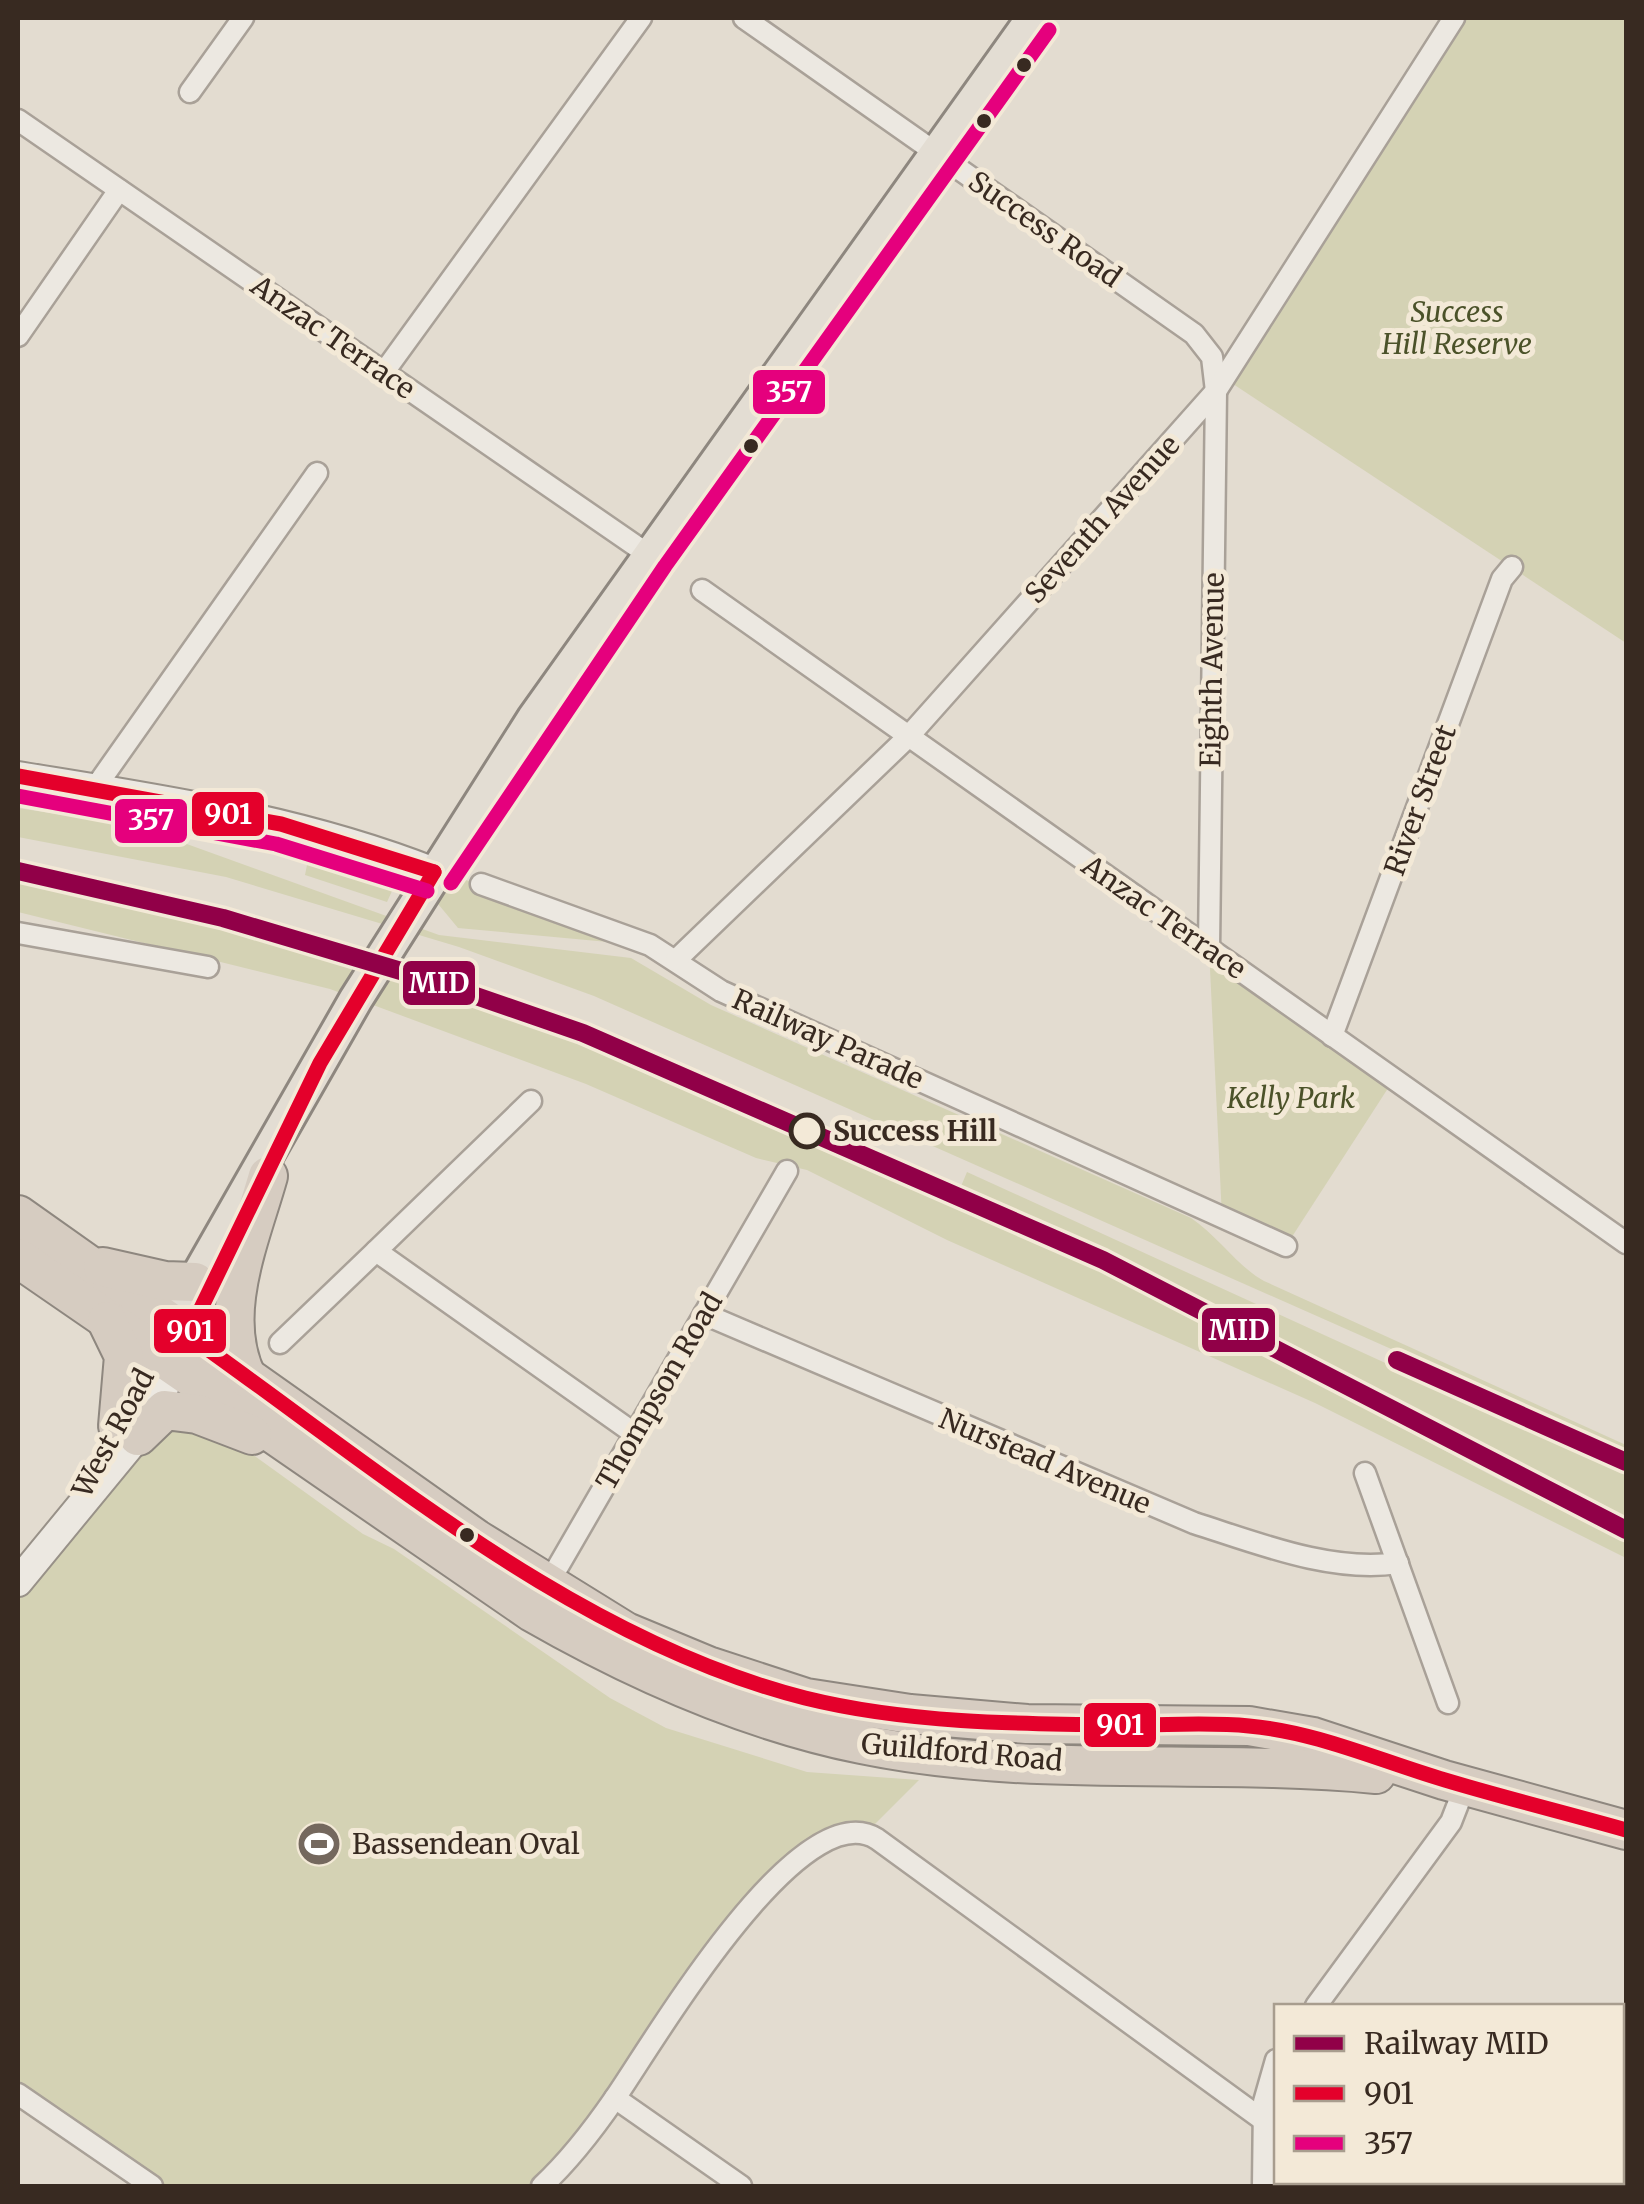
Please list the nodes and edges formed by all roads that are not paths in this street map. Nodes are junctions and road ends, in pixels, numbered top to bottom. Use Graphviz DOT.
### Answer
graph roads {
  1 [pos="243,18"];
  2 [pos="641,18"];
  3 [pos="744,18"];
  4 [pos="1033,18"];
  5 [pos="1454,18"];
  6 [pos="190,92"];
  7 [pos="18,120"];
  8 [pos="938,154"];
  9 [pos="119,190"];
  10 [pos="18,336"];
  11 [pos="384,372"];
  12 [pos="1216,391"];
  13 [pos="318,473"];
  14 [pos="648,555"];
  15 [pos="1512,567"];
  16 [pos="702,590"];
  17 [pos="908,737"];
  18 [pos="18,776"];
  19 [pos="95,788"];
  20 [pos="481,884"];
  21 [pos="425,885"];
  22 [pos="18,933"];
  23 [pos="1208,948"];
  24 [pos="676,960"];
  25 [pos="208,966"];
  26 [pos="1332,1036"];
  27 [pos="320,1064"];
  28 [pos="531,1101"];
  29 [pos="787,1171"];
  30 [pos="268,1176"];
  31 [pos="18,1215"];
  32 [pos="1626,1243"];
  33 [pos="1286,1246"];
  34 [pos="376,1251"];
  35 [pos="78,1255"];
  36 [pos="18,1259"];
  37 [pos="195,1282"];
  38 [pos="704,1314"];
  39 [pos="107,1321"];
  40 [pos="173,1343"];
  41 [pos="280,1343"];
  42 [pos="247,1378"];
  43 [pos="128,1431"];
  44 [pos="635,1434"];
  45 [pos="292,1446"];
  46 [pos="1365,1473"];
  47 [pos="1398,1563"];
  48 [pos="18,1582"];
  49 [pos="540,1598"];
  50 [pos="1448,1702"];
  51 [pos="1454,1783"];
  52 [pos="1626,1830"];
  53 [pos="1317,2004"];
  54 [pos="1274,2069"];
  55 [pos="18,2094"];
  56 [pos="615,2098"];
  57 [pos="1263,2120"];
  58 [pos="152,2186"];
  59 [pos="542,2186"];
  60 [pos="741,2186"];
  61 [pos="1263,2186"];
  1 -- 6 [label="street"];
  2 -- 11 [label="street"];
  3 -- 8 [label="street, Success Road"];
  4 -- 8 [label="main road"];
  5 -- 12 [label="street, Seventh Avenue"];
  7 -- 9 [label="street, Anzac Terrace"];
  8 -- 12 [label="street, Success Road"];
  8 -- 14 [label="main road"];
  9 -- 10 [label="street"];
  9 -- 11 [label="street, Anzac Terrace"];
  11 -- 14 [label="street, Anzac Terrace"];
  12 -- 17 [label="street, Seventh Avenue"];
  12 -- 23 [label="street, Eighth Avenue"];
  13 -- 19 [label="street"];
  14 -- 21 [label="main road"];
  15 -- 26 [label="street, River Street"];
  16 -- 17 [label="street, Anzac Terrace"];
  17 -- 23 [label="street, Anzac Terrace"];
  17 -- 24 [label="street, Seventh Avenue"];
  18 -- 19 [label="street"];
  19 -- 21 [label="street"];
  20 -- 24 [label="street, Railway Parade"];
  21 -- 27 [label="main road"];
  22 -- 25 [label="street"];
  23 -- 26 [label="street, Anzac Terrace"];
  24 -- 33 [label="street, Railway Parade"];
  26 -- 32 [label="street, Anzac Terrace"];
  27 -- 30 [label="main road"];
  27 -- 37 [label="main road"];
  28 -- 34 [label="street"];
  29 -- 38 [label="street, Thompson Road"];
  30 -- 40 [label="main road"];
  30 -- 42 [label="highway"];
  31 -- 35 [label="highway, Guildford Road"];
  34 -- 41 [label="street"];
  34 -- 44 [label="street"];
  35 -- 37 [label="highway"];
  35 -- 40 [label="highway, Guildford Road"];
  36 -- 39 [label="highway, Guildford Road"];
  37 -- 40 [label="main road"];
  38 -- 44 [label="street, Thompson Road"];
  38 -- 47 [label="street, Nurstead Avenue"];
  39 -- 40 [label="highway, Guildford Road"];
  39 -- 43 [label="highway"];
  40 -- 42 [label="highway, Guildford Road"];
  40 -- 43 [label="street, West Road"];
  40 -- 45 [label="highway, Guildford Road"];
  42 -- 49 [label="highway, Guildford Road"];
  43 -- 45 [label="highway"];
  43 -- 48 [label="street, West Road"];
  44 -- 49 [label="street, Thompson Road"];
  45 -- 49 [label="highway, Guildford Road"];
  46 -- 47 [label="street"];
  47 -- 50 [label="street"];
  49 -- 51 [label="highway, Guildford Road"];
  51 -- 52 [label="highway, Guildford Road"];
  51 -- 53 [label="street"];
  54 -- 57 [label="street"];
  55 -- 58 [label="street"];
  56 -- 57 [label="street"];
  56 -- 59 [label="street"];
  56 -- 60 [label="street"];
  57 -- 61 [label="street"];
}
